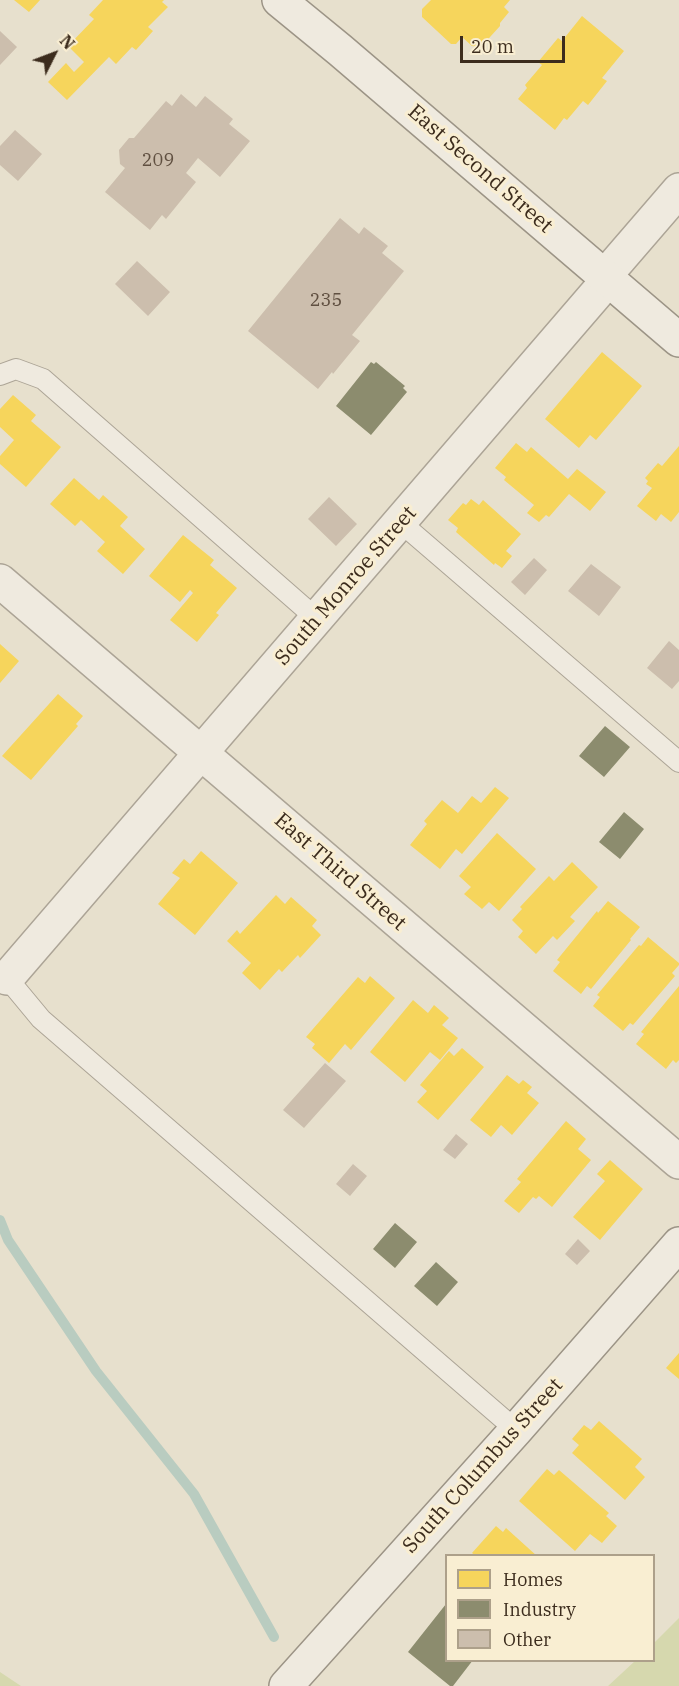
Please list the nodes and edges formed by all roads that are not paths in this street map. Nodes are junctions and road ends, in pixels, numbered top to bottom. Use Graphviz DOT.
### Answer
graph roads {
  1 [pos="279,0"];
  2 [pos="679,190"];
  3 [pos="608,279"];
  4 [pos="679,340"];
  5 [pos="0,375"];
  6 [pos="400,522"];
  7 [pos="0,581"];
  8 [pos="317,619"];
  9 [pos="202,754"];
  10 [pos="679,762"];
  11 [pos="7,978"];
  12 [pos="679,1162"];
  13 [pos="679,1244"];
  14 [pos="516,1430"];
  15 [pos="286,1686"];
  1 -- 3 [label="street, East Second Street"];
  2 -- 3 [label="street, South Monroe Street"];
  3 -- 4 [label="street, East Second Street"];
  3 -- 6 [label="street, South Monroe Street"];
  5 -- 8 [label="lane"];
  6 -- 8 [label="street, South Monroe Street"];
  6 -- 10 [label="lane"];
  7 -- 9 [label="street, East Third Street"];
  8 -- 9 [label="street, South Monroe Street"];
  9 -- 11 [label="street, South Monroe Street"];
  9 -- 12 [label="street, East Third Street"];
  11 -- 14 [label="lane"];
  13 -- 14 [label="street, South Columbus Street"];
  14 -- 15 [label="street, South Columbus Street"];
}
